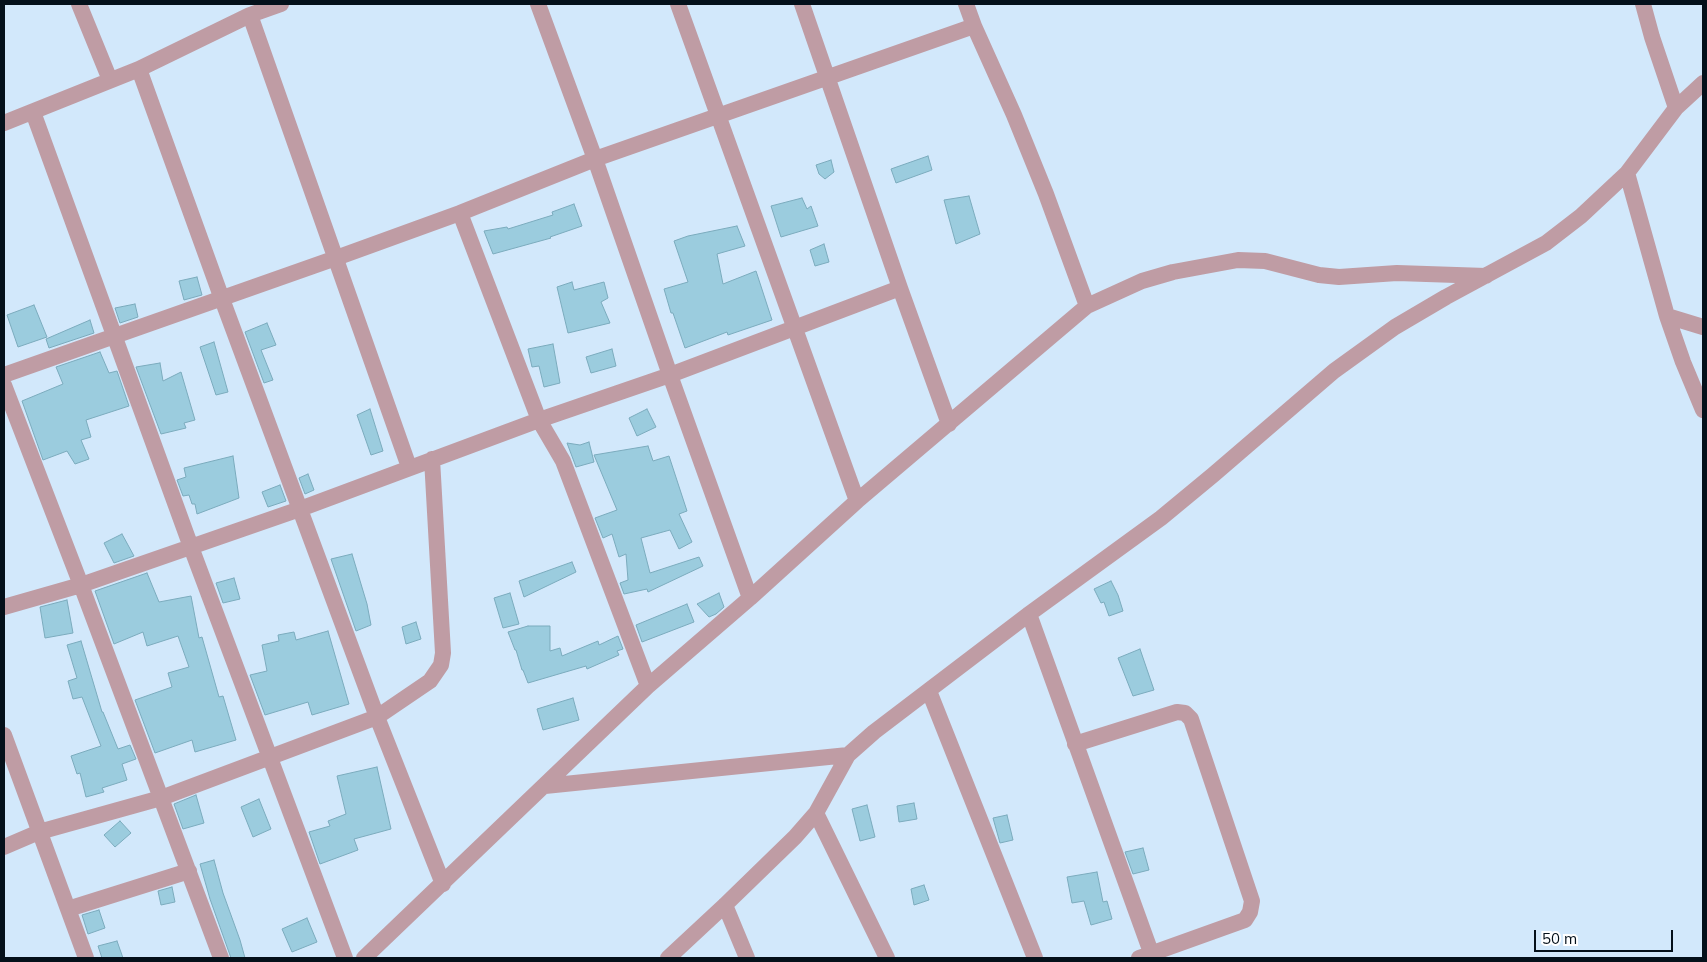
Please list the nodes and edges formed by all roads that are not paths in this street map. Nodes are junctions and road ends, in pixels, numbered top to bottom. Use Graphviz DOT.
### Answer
graph roads {
  1 [pos="79,4"];
  2 [pos="281,4"];
  3 [pos="538,4"];
  4 [pos="678,4"];
  5 [pos="802,4"];
  6 [pos="966,4"];
  7 [pos="1643,4"];
  8 [pos="250,15"];
  9 [pos="974,26"];
  10 [pos="139,68"];
  11 [pos="827,78"];
  12 [pos="110,80"];
  13 [pos="1703,83"];
  14 [pos="1676,108"];
  15 [pos="33,112"];
  16 [pos="718,116"];
  17 [pos="4,123"];
  18 [pos="596,159"];
  19 [pos="1627,173"];
  20 [pos="460,213"];
  21 [pos="336,258"];
  22 [pos="1486,276"];
  23 [pos="900,288"];
  24 [pos="222,299"];
  25 [pos="1087,306"];
  26 [pos="1667,316"];
  27 [pos="1703,327"];
  28 [pos="795,328"];
  29 [pos="114,336"];
  30 [pos="4,375"];
  31 [pos="670,375"];
  32 [pos="4,385"];
  33 [pos="1703,410"];
  34 [pos="539,420"];
  35 [pos="950,424"];
  36 [pos="432,459"];
  37 [pos="409,468"];
  38 [pos="857,501"];
  39 [pos="300,509"];
  40 [pos="191,547"];
  41 [pos="81,585"];
  42 [pos="750,598"];
  43 [pos="4,606"];
  44 [pos="1029,614"];
  45 [pos="648,686"];
  46 [pos="929,691"];
  47 [pos="377,717"];
  48 [pos="4,734"];
  49 [pos="1075,744"];
  50 [pos="848,755"];
  51 [pos="269,758"];
  52 [pos="545,786"];
  53 [pos="161,798"];
  54 [pos="816,813"];
  55 [pos="39,832"];
  56 [pos="4,847"];
  57 [pos="189,871"];
  58 [pos="443,884"];
  59 [pos="726,905"];
  60 [pos="68,909"];
  61 [pos="1147,957"];
  62 [pos="86,958"];
  63 [pos="221,958"];
  64 [pos="345,958"];
  65 [pos="364,958"];
  66 [pos="668,958"];
  67 [pos="747,958"];
  68 [pos="887,958"];
  69 [pos="1035,958"];
  1 -- 12 [label="street"];
  2 -- 8 [label="street"];
  3 -- 18 [label="street"];
  4 -- 16 [label="street"];
  5 -- 11 [label="street"];
  6 -- 9 [label="street"];
  7 -- 14 [label="street"];
  8 -- 10 [label="street"];
  8 -- 21 [label="street"];
  9 -- 11 [label="street"];
  9 -- 25 [label="street"];
  10 -- 12 [label="street"];
  10 -- 24 [label="street"];
  11 -- 16 [label="street"];
  11 -- 23 [label="street"];
  12 -- 15 [label="street"];
  13 -- 14 [label="street"];
  14 -- 19 [label="street"];
  15 -- 17 [label="street"];
  15 -- 29 [label="street"];
  16 -- 18 [label="street"];
  16 -- 28 [label="street"];
  18 -- 20 [label="street"];
  18 -- 31 [label="street"];
  19 -- 22 [label="street"];
  19 -- 26 [label="street"];
  20 -- 21 [label="street"];
  20 -- 34 [label="street"];
  21 -- 24 [label="street"];
  21 -- 37 [label="street"];
  22 -- 25 [label="street"];
  22 -- 44 [label="street"];
  23 -- 28 [label="street"];
  23 -- 35 [label="street"];
  24 -- 29 [label="street"];
  24 -- 39 [label="street"];
  25 -- 35 [label="street"];
  26 -- 27 [label="street"];
  26 -- 33 [label="street"];
  28 -- 31 [label="street"];
  28 -- 38 [label="street"];
  29 -- 30 [label="street"];
  29 -- 40 [label="street"];
  31 -- 34 [label="street"];
  31 -- 42 [label="street"];
  32 -- 41 [label="street"];
  34 -- 36 [label="street"];
  34 -- 45 [label="street"];
  35 -- 38 [label="street"];
  36 -- 37 [label="street"];
  36 -- 47 [label="street"];
  37 -- 39 [label="street"];
  38 -- 42 [label="street"];
  39 -- 40 [label="street"];
  39 -- 47 [label="street"];
  40 -- 41 [label="street"];
  40 -- 51 [label="street"];
  41 -- 43 [label="street"];
  41 -- 53 [label="street"];
  42 -- 45 [label="street"];
  44 -- 46 [label="street"];
  44 -- 49 [label="street"];
  45 -- 52 [label="street"];
  46 -- 50 [label="street"];
  46 -- 69 [label="street"];
  47 -- 51 [label="street"];
  47 -- 58 [label="street"];
  48 -- 55 [label="street"];
  49 -- 61 [label="street"];
  49 -- 61 [label="street"];
  50 -- 52 [label="street"];
  50 -- 54 [label="street"];
  51 -- 53 [label="street"];
  51 -- 64 [label="street"];
  52 -- 58 [label="street"];
  53 -- 55 [label="street"];
  53 -- 57 [label="street"];
  54 -- 59 [label="street"];
  54 -- 68 [label="street"];
  55 -- 56 [label="street"];
  55 -- 60 [label="street"];
  57 -- 60 [label="street"];
  57 -- 63 [label="street"];
  58 -- 65 [label="street"];
  59 -- 66 [label="street"];
  59 -- 67 [label="street"];
  60 -- 62 [label="street"];
}
